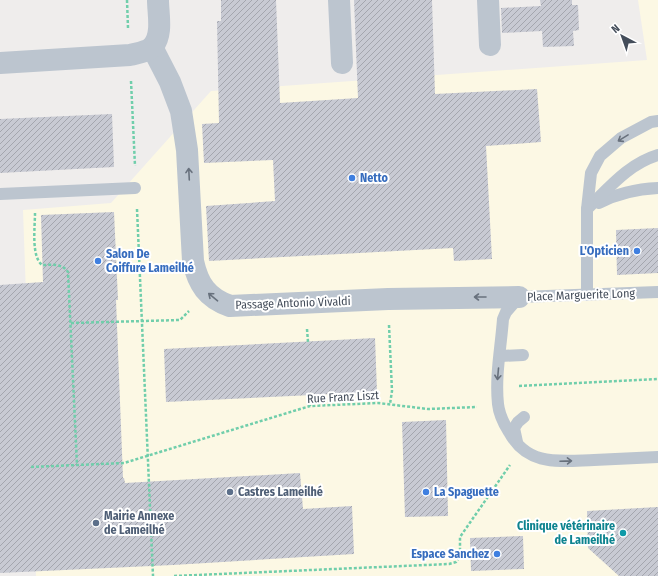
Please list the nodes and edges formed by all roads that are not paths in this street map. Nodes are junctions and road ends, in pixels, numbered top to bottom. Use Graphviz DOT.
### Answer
graph roads {
  1 [pos="158,0"];
  2 [pos="339,0"];
  3 [pos="488,0"];
  4 [pos="490,45"];
  5 [pos="152,47"];
  6 [pos="0,63"];
  7 [pos="342,63"];
  8 [pos="658,121"];
  9 [pos="658,155"];
  10 [pos="136,188"];
  11 [pos="658,188"];
  12 [pos="0,194"];
  13 [pos="587,209"];
  14 [pos="658,292"];
  15 [pos="587,294"];
  16 [pos="519,297"];
  17 [pos="523,355"];
  18 [pos="500,356"];
  19 [pos="524,417"];
  20 [pos="521,449"];
  21 [pos="658,457"];
  1 -- 5 [label="street"];
  2 -- 7 [label="street"];
  3 -- 4 [label="street"];
  5 -- 6 [label="street"];
  16 -- 5 [label="street, Passage Antonio Vivaldi, one-way"];
  8 -- 13 [label="lane, one-way"];
  9 -- 13 [label="lane"];
  10 -- 12 [label="lane"];
  11 -- 13 [label="lane"];
  13 -- 15 [label="lane"];
  14 -- 15 [label="lane, Place Marguerite Long"];
  15 -- 16 [label="lane, Place Marguerite Long"];
  16 -- 18 [label="lane, Place Marguerite Long"];
  17 -- 18 [label="lane"];
  18 -- 20 [label="lane, Place Marguerite Long, one-way"];
  19 -- 20 [label="lane"];
  20 -- 21 [label="lane, Place Marguerite Long, one-way"];
}
